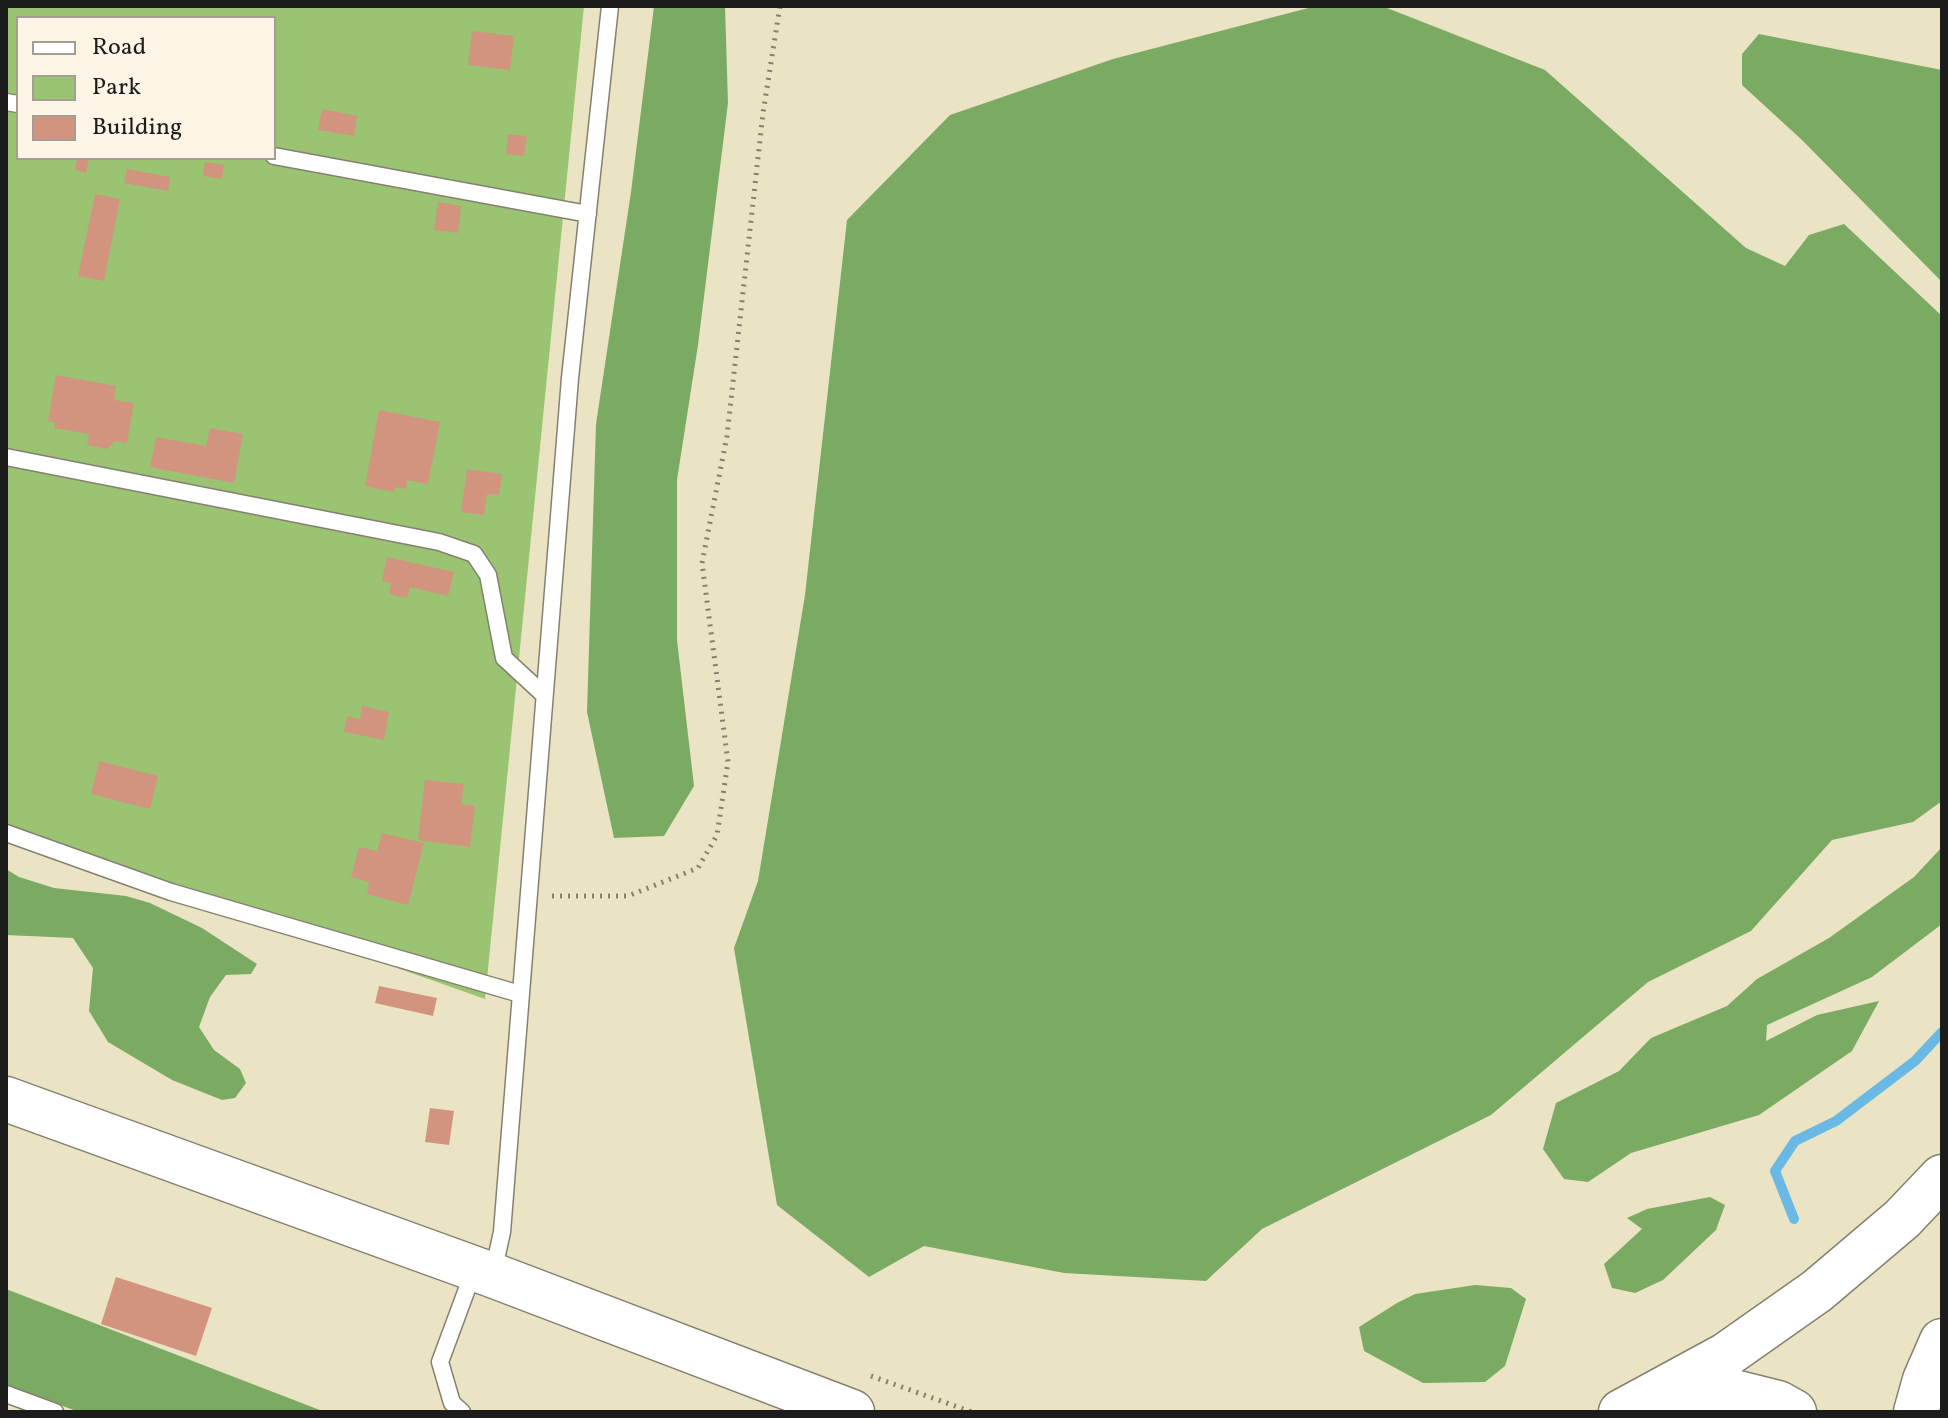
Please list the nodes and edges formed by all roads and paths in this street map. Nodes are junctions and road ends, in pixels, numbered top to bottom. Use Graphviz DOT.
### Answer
graph roads {
  1 [pos="610,6"];
  2 [pos="780,6"];
  3 [pos="276,156"];
  4 [pos="588,214"];
  5 [pos="6,457"];
  6 [pos="544,695"];
  7 [pos="6,833"];
  8 [pos="527,896"];
  9 [pos="520,994"];
  10 [pos="6,1099"];
  11 [pos="1942,1177"];
  12 [pos="484,1272"];
  13 [pos="1942,1341"];
  14 [pos="6,1394"];
  15 [pos="1627,1408"];
  16 [pos="55,1412"];
  17 [pos="462,1412"];
  18 [pos="852,1412"];
  19 [pos="1794,1412"];
  20 [pos="1916,1412"];
  1 -- 4 [label="lane"];
  2 -- 8 [label="path"];
  3 -- 4 [label="lane"];
  4 -- 6 [label="lane"];
  5 -- 6 [label="lane"];
  6 -- 8 [label="lane"];
  7 -- 9 [label="lane"];
  8 -- 9 [label="lane"];
  9 -- 12 [label="lane"];
  10 -- 12 [label="main road"];
  11 -- 15 [label="main road"];
  12 -- 17 [label="lane"];
  12 -- 18 [label="main road"];
  13 -- 20 [label="main road"];
  14 -- 16 [label="lane"];
  15 -- 19 [label="main road"];
}
